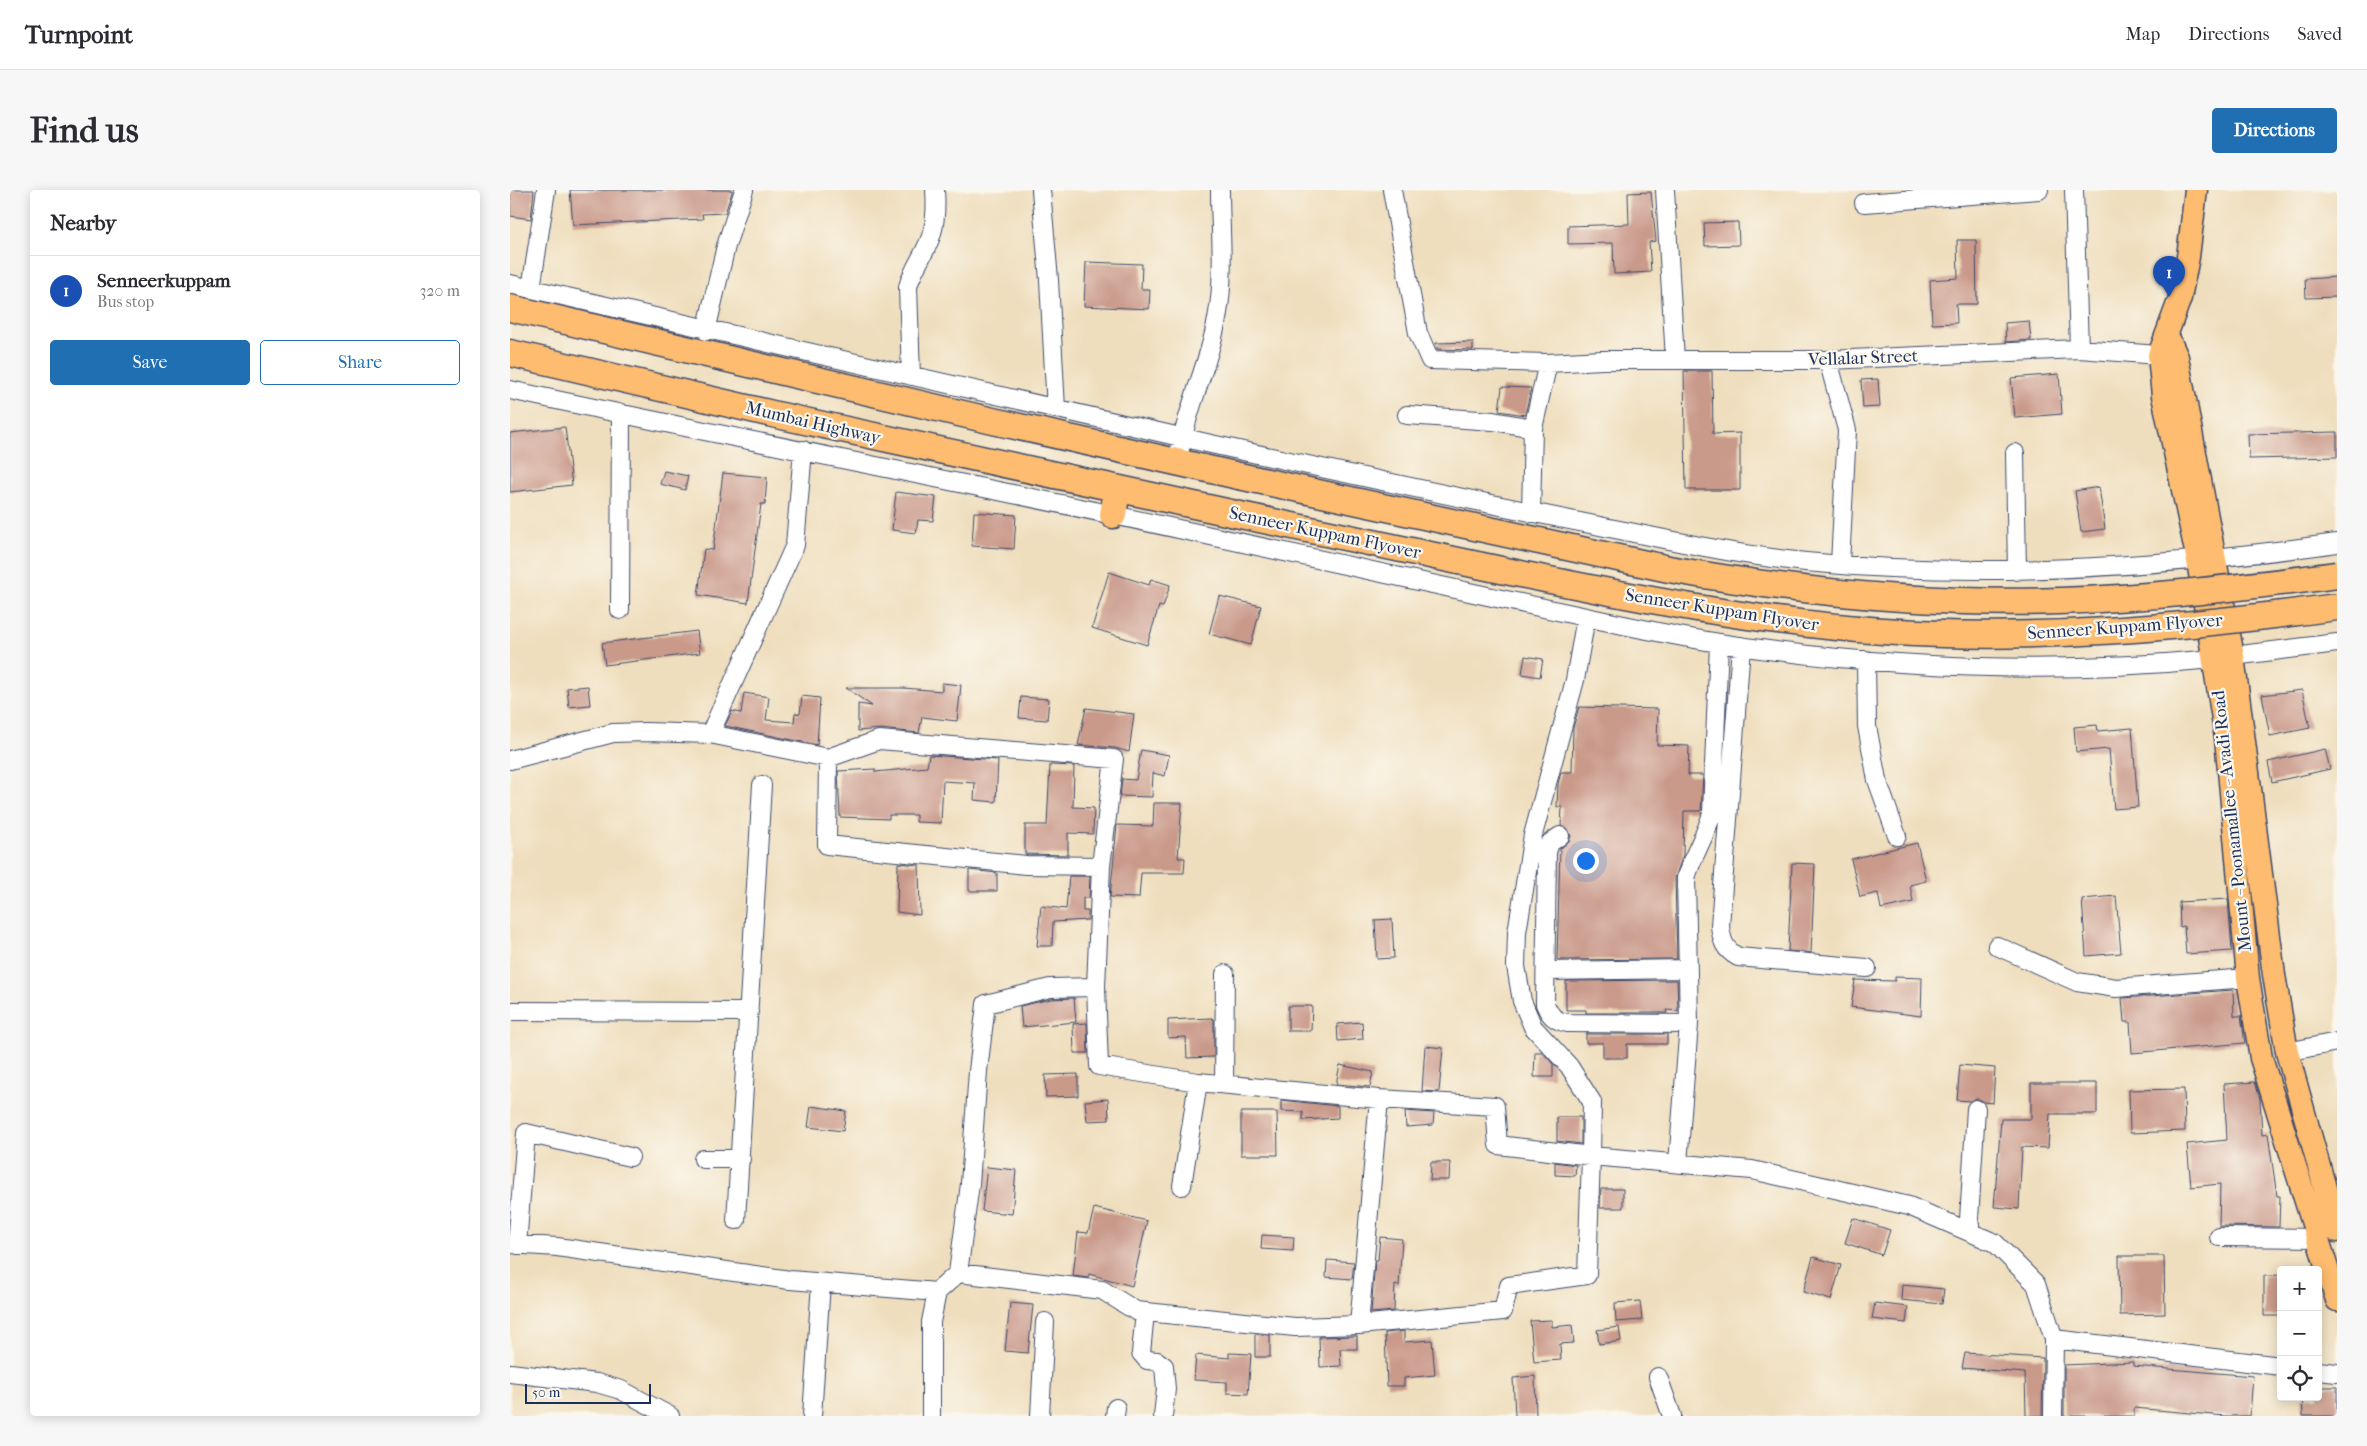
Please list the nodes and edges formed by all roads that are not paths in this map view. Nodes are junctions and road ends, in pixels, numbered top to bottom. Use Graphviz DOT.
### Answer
graph roads {
  1 [pos="546,190"];
  2 [pos="744,190"];
  3 [pos="936,190"];
  4 [pos="1041,190"];
  5 [pos="1220,190"];
  6 [pos="1392,190"];
  7 [pos="1665,190"];
  8 [pos="2039,190"];
  9 [pos="2074,190"];
  10 [pos="2196,190"];
  11 [pos="1864,203"];
  12 [pos="510,284"];
  13 [pos="531,289"];
  14 [pos="510,308"];
  15 [pos="653,329"];
  16 [pos="706,331"];
  17 [pos="2079,349"];
  18 [pos="2168,349"];
  19 [pos="510,353"];
  20 [pos="1676,360"];
  21 [pos="1828,360"];
  22 [pos="1548,363"];
  23 [pos="912,376"];
  24 [pos="510,390"];
  25 [pos="1056,409"];
  26 [pos="621,413"];
  27 [pos="1406,415"];
  28 [pos="1532,428"];
  29 [pos="803,450"];
  30 [pos="1180,450"];
  31 [pos="2015,453"];
  32 [pos="1115,502"];
  33 [pos="1531,513"];
  34 [pos="2337,543"];
  35 [pos="2207,560"];
  36 [pos="1840,564"];
  37 [pos="2017,571"];
  38 [pos="2337,575"];
  39 [pos="2337,606"];
  40 [pos="620,610"];
  41 [pos="1586,617"];
  42 [pos="1719,643"];
  43 [pos="2337,643"];
  44 [pos="1741,646"];
  45 [pos="2223,658"];
  46 [pos="1866,660"];
  47 [pos="710,734"];
  48 [pos="828,758"];
  49 [pos="510,760"];
  50 [pos="762,785"];
  51 [pos="1560,836"];
  52 [pos="1898,836"];
  53 [pos="1101,866"];
  54 [pos="1997,946"];
  55 [pos="1867,968"];
  56 [pos="1688,969"];
  57 [pos="1546,971"];
  58 [pos="1225,974"];
  59 [pos="2248,978"];
  60 [pos="1096,987"];
  61 [pos="510,1011"];
  62 [pos="749,1012"];
  63 [pos="1688,1024"];
  64 [pos="2337,1042"];
  65 [pos="2287,1052"];
  66 [pos="1198,1082"];
  67 [pos="1224,1084"];
  68 [pos="1379,1099"];
  69 [pos="1976,1108"];
  70 [pos="1592,1156"];
  71 [pos="630,1157"];
  72 [pos="703,1159"];
  73 [pos="741,1159"];
  74 [pos="1678,1164"];
  75 [pos="1182,1186"];
  76 [pos="736,1220"];
  77 [pos="1971,1233"];
  78 [pos="2327,1234"];
  79 [pos="2219,1237"];
  80 [pos="514,1244"];
  81 [pos="958,1273"];
  82 [pos="821,1283"];
  83 [pos="937,1292"];
  84 [pos="2337,1300"];
  85 [pos="1145,1312"];
  86 [pos="1045,1322"];
  87 [pos="1359,1325"];
  88 [pos="2054,1339"];
  89 [pos="2277,1366"];
  90 [pos="2322,1371"];
  91 [pos="510,1373"];
  92 [pos="2337,1373"];
  93 [pos="1658,1378"];
  94 [pos="670,1416"];
  95 [pos="812,1416"];
  96 [pos="931,1416"];
  97 [pos="1040,1416"];
  98 [pos="1163,1416"];
  99 [pos="1672,1416"];
  100 [pos="2053,1416"];
  1 -- 13 [label="street"];
  2 -- 16 [label="street"];
  3 -- 23 [label="street"];
  4 -- 25 [label="street"];
  5 -- 30 [label="street"];
  6 -- 22 [label="street, Vellalar Street"];
  7 -- 20 [label="street"];
  8 -- 11 [label="street"];
  9 -- 17 [label="street"];
  10 -- 18 [label="main road, Mount - Poonamallee - Avadi Road"];
  12 -- 13 [label="street"];
  13 -- 15 [label="street"];
  14 -- 15 [label="highway"];
  15 -- 16 [label="street"];
  15 -- 30 [label="highway"];
  16 -- 23 [label="street"];
  17 -- 18 [label="street, Vellalar Street"];
  17 -- 21 [label="street, Vellalar Street"];
  18 -- 35 [label="main road, Mount - Poonamallee - Avadi Road"];
  19 -- 32 [label="highway, Mumbai Highway"];
  20 -- 21 [label="street, Vellalar Street"];
  20 -- 22 [label="street, Vellalar Street"];
  21 -- 36 [label="street"];
  22 -- 28 [label="street"];
  23 -- 25 [label="street"];
  24 -- 26 [label="street"];
  25 -- 30 [label="street"];
  26 -- 29 [label="street"];
  26 -- 40 [label="street"];
  27 -- 28 [label="street"];
  28 -- 33 [label="street"];
  29 -- 32 [label="street"];
  29 -- 47 [label="street"];
  30 -- 33 [label="street"];
  30 -- 38 [label="highway, Senneer Kuppam Flyover, bridge"];
  31 -- 37 [label="street"];
  32 -- 39 [label="highway, Senneer Kuppam Flyover, bridge"];
  32 -- 41 [label="street"];
  33 -- 36 [label="street"];
  34 -- 35 [label="street"];
  35 -- 37 [label="street"];
  35 -- 45 [label="main road, Mount - Poonamallee - Avadi Road"];
  36 -- 37 [label="street"];
  41 -- 42 [label="street"];
  41 -- 70 [label="street"];
  42 -- 44 [label="street"];
  42 -- 56 [label="street"];
  43 -- 45 [label="street"];
  44 -- 46 [label="street"];
  44 -- 55 [label="street"];
  45 -- 46 [label="street"];
  45 -- 59 [label="main road, Mount - Poonamallee - Avadi Road"];
  45 -- 65 [label="main road, Mount - Poonamallee - Avadi Road"];
  46 -- 52 [label="street"];
  47 -- 48 [label="street"];
  47 -- 49 [label="street"];
  48 -- 53 [label="street"];
  48 -- 53 [label="street"];
  50 -- 62 [label="street"];
  51 -- 57 [label="street"];
  53 -- 60 [label="street"];
  54 -- 59 [label="street"];
  56 -- 57 [label="street"];
  56 -- 63 [label="street"];
  57 -- 63 [label="street"];
  58 -- 67 [label="street"];
  59 -- 78 [label="main road, Mount - Poonamallee - Avadi Road"];
  60 -- 66 [label="street"];
  60 -- 81 [label="street"];
  61 -- 62 [label="street"];
  62 -- 73 [label="street"];
  63 -- 74 [label="street"];
  64 -- 65 [label="street"];
  65 -- 78 [label="main road, Mount - Poonamallee - Avadi Road"];
  66 -- 67 [label="street"];
  66 -- 75 [label="street"];
  67 -- 68 [label="street"];
  68 -- 70 [label="street"];
  68 -- 87 [label="street"];
  69 -- 77 [label="street"];
  70 -- 74 [label="street"];
  70 -- 87 [label="street"];
  71 -- 80 [label="street"];
  72 -- 73 [label="street"];
  73 -- 76 [label="street"];
  74 -- 77 [label="street"];
  77 -- 88 [label="street"];
  78 -- 79 [label="street"];
  78 -- 84 [label="main road, Mount - Poonamallee - Avadi Road"];
  80 -- 82 [label="street"];
  81 -- 83 [label="street"];
  81 -- 85 [label="street"];
  82 -- 83 [label="street"];
  82 -- 95 [label="street"];
  83 -- 96 [label="street"];
  85 -- 87 [label="street"];
  85 -- 98 [label="street"];
  86 -- 97 [label="street"];
  88 -- 89 [label="street"];
  88 -- 100 [label="street"];
  90 -- 92 [label="street"];
  91 -- 94 [label="street"];
  93 -- 99 [label="street"];
}
